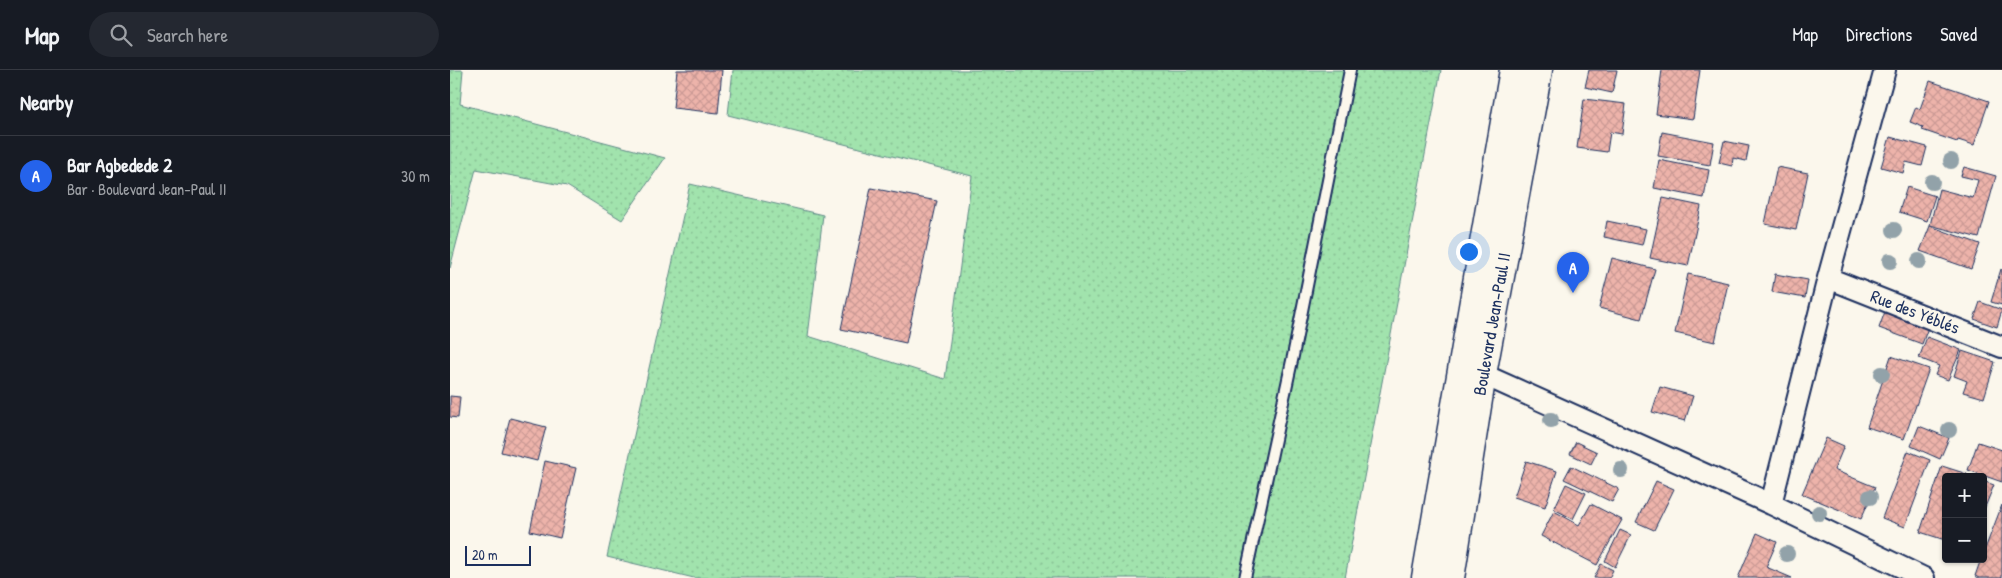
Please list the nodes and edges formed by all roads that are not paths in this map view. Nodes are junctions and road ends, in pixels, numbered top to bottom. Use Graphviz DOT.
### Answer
graph roads {
  1 [pos="1350,70"];
  2 [pos="1514,70"];
  3 [pos="1538,70"];
  4 [pos="1885,70"];
  5 [pos="1828,278"];
  6 [pos="2002,347"];
  7 [pos="1482,374"];
  8 [pos="1771,504"];
  9 [pos="1245,578"];
  10 [pos="1426,578"];
  11 [pos="1450,578"];
  12 [pos="1924,578"];
  1 -- 9 [label="lane"];
  2 -- 10 [label="main road, Boulevard Jean-Paul II"];
  3 -- 7 [label="main road, Boulevard Jean-Paul II"];
  4 -- 5 [label="street"];
  5 -- 6 [label="street, Rue des Yéblés"];
  5 -- 8 [label="street"];
  7 -- 8 [label="street"];
  7 -- 11 [label="main road, Boulevard Jean-Paul II"];
  8 -- 12 [label="street"];
}
